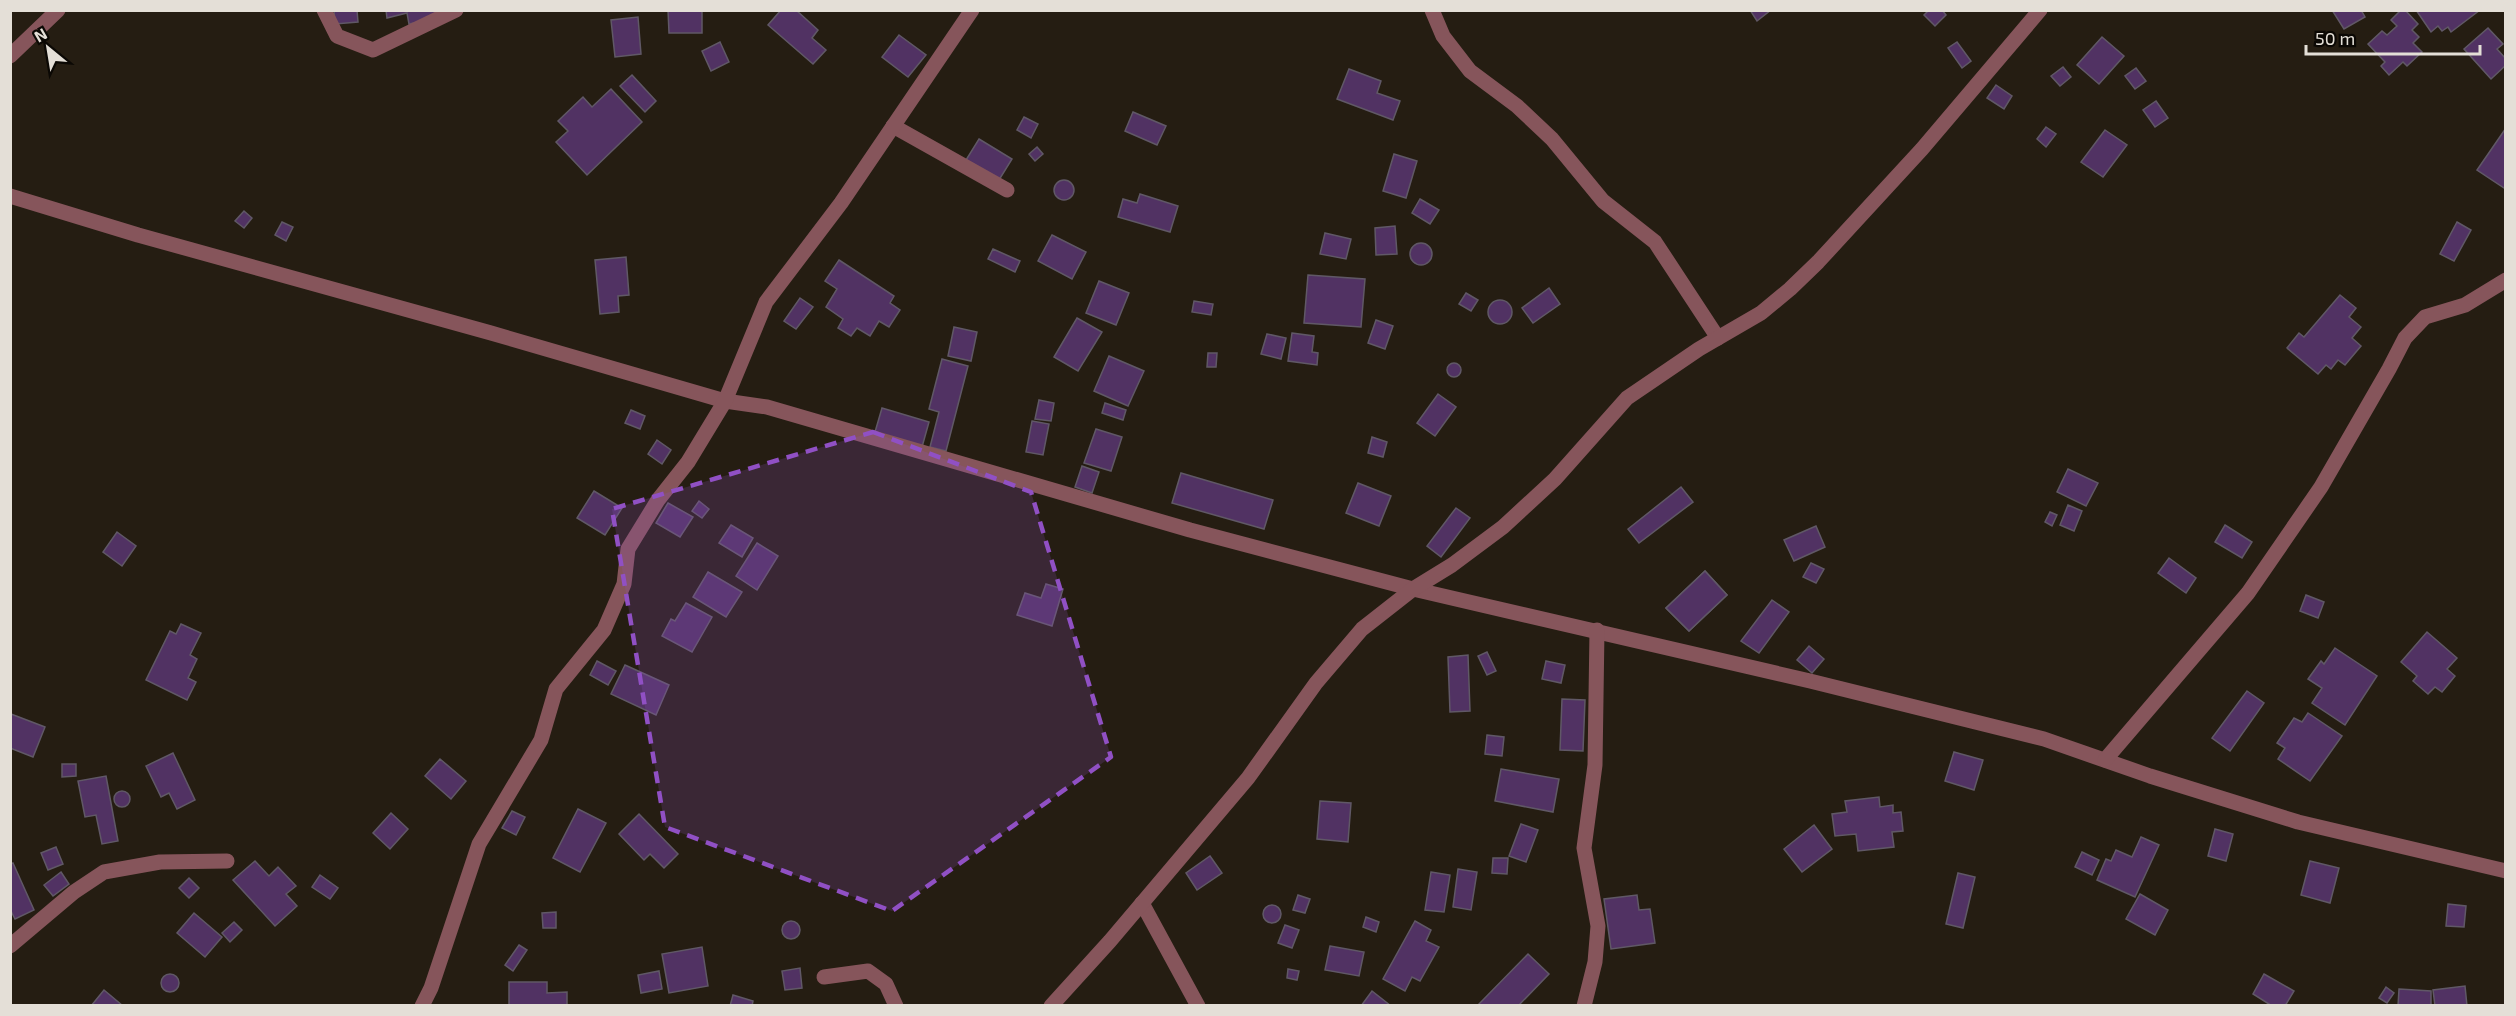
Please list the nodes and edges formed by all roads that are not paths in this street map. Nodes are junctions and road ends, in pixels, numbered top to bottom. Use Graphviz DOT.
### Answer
graph roads {
  1 [pos="58,10"];
  2 [pos="324,10"];
  3 [pos="456,10"];
  4 [pos="972,10"];
  5 [pos="1432,10"];
  6 [pos="2040,10"];
  7 [pos="10,56"];
  8 [pos="893,126"];
  9 [pos="1007,190"];
  10 [pos="10,196"];
  11 [pos="2505,280"];
  12 [pos="1718,338"];
  13 [pos="725,401"];
  14 [pos="1413,589"];
  15 [pos="1597,630"];
  16 [pos="2105,760"];
  17 [pos="227,861"];
  18 [pos="2505,871"];
  19 [pos="1142,903"];
  20 [pos="10,946"];
  21 [pos="824,976"];
  22 [pos="422,1005"];
  23 [pos="896,1005"];
  24 [pos="1051,1005"];
  25 [pos="1198,1005"];
  26 [pos="1584,1005"];
  1 -- 7 [label="street"];
  2 -- 3 [label="street"];
  4 -- 8 [label="street"];
  5 -- 12 [label="street"];
  6 -- 12 [label="street"];
  8 -- 9 [label="street"];
  8 -- 13 [label="street"];
  10 -- 13 [label="street"];
  11 -- 16 [label="street"];
  12 -- 14 [label="street"];
  13 -- 14 [label="street"];
  13 -- 22 [label="street"];
  14 -- 15 [label="street"];
  14 -- 19 [label="street"];
  15 -- 16 [label="street"];
  15 -- 26 [label="street"];
  16 -- 18 [label="street"];
  17 -- 20 [label="street"];
  19 -- 24 [label="street"];
  19 -- 25 [label="street"];
  21 -- 23 [label="street"];
}
